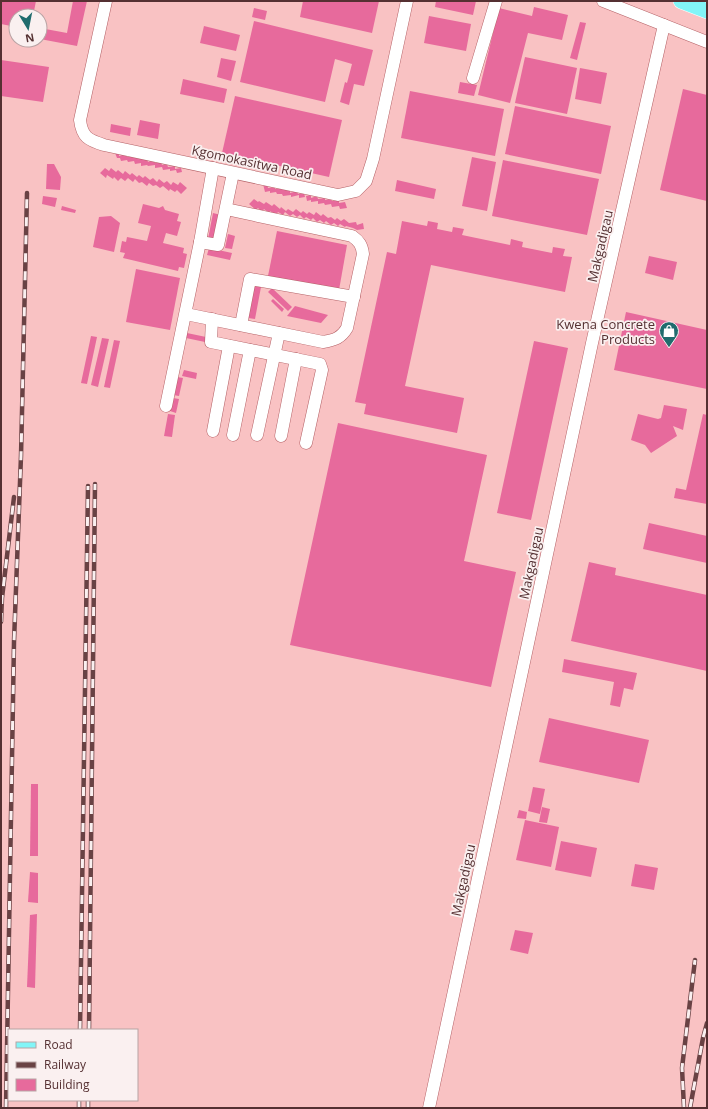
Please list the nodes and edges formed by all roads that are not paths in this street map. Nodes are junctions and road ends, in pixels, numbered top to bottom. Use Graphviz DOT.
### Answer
graph roads {
  1 [pos="106,1"];
  2 [pos="407,1"];
  3 [pos="496,1"];
  4 [pos="603,1"];
  5 [pos="681,1"];
  6 [pos="707,11"];
  7 [pos="664,25"];
  8 [pos="707,42"];
  9 [pos="473,78"];
  10 [pos="213,168"];
  11 [pos="233,173"];
  12 [pos="226,209"];
  13 [pos="200,242"];
  14 [pos="354,297"];
  15 [pos="186,314"];
  16 [pos="212,319"];
  17 [pos="241,326"];
  18 [pos="279,333"];
  19 [pos="229,346"];
  20 [pos="250,350"];
  21 [pos="274,355"];
  22 [pos="296,359"];
  23 [pos="166,406"];
  24 [pos="213,431"];
  25 [pos="257,434"];
  26 [pos="233,435"];
  27 [pos="281,436"];
  28 [pos="306,443"];
  29 [pos="429,1108"];
  1 -- 10 [label="street, Kgomokasitwa Road"];
  2 -- 11 [label="street, Kgomokasitwa Road"];
  3 -- 9 [label="street"];
  4 -- 7 [label="street"];
  5 -- 6 [label="main road"];
  7 -- 8 [label="street"];
  7 -- 29 [label="street, Makgadigau"];
  10 -- 11 [label="street, Kgomokasitwa Road"];
  10 -- 13 [label="street"];
  11 -- 12 [label="street"];
  12 -- 13 [label="street"];
  12 -- 14 [label="street"];
  13 -- 15 [label="street"];
  14 -- 17 [label="street"];
  14 -- 18 [label="street"];
  15 -- 16 [label="street"];
  15 -- 23 [label="street"];
  16 -- 17 [label="street"];
  16 -- 19 [label="street"];
  17 -- 18 [label="street"];
  18 -- 21 [label="street"];
  19 -- 20 [label="street"];
  19 -- 24 [label="street"];
  20 -- 21 [label="street"];
  20 -- 26 [label="street"];
  21 -- 22 [label="street"];
  21 -- 25 [label="street"];
  22 -- 27 [label="street"];
  22 -- 28 [label="street"];
}
